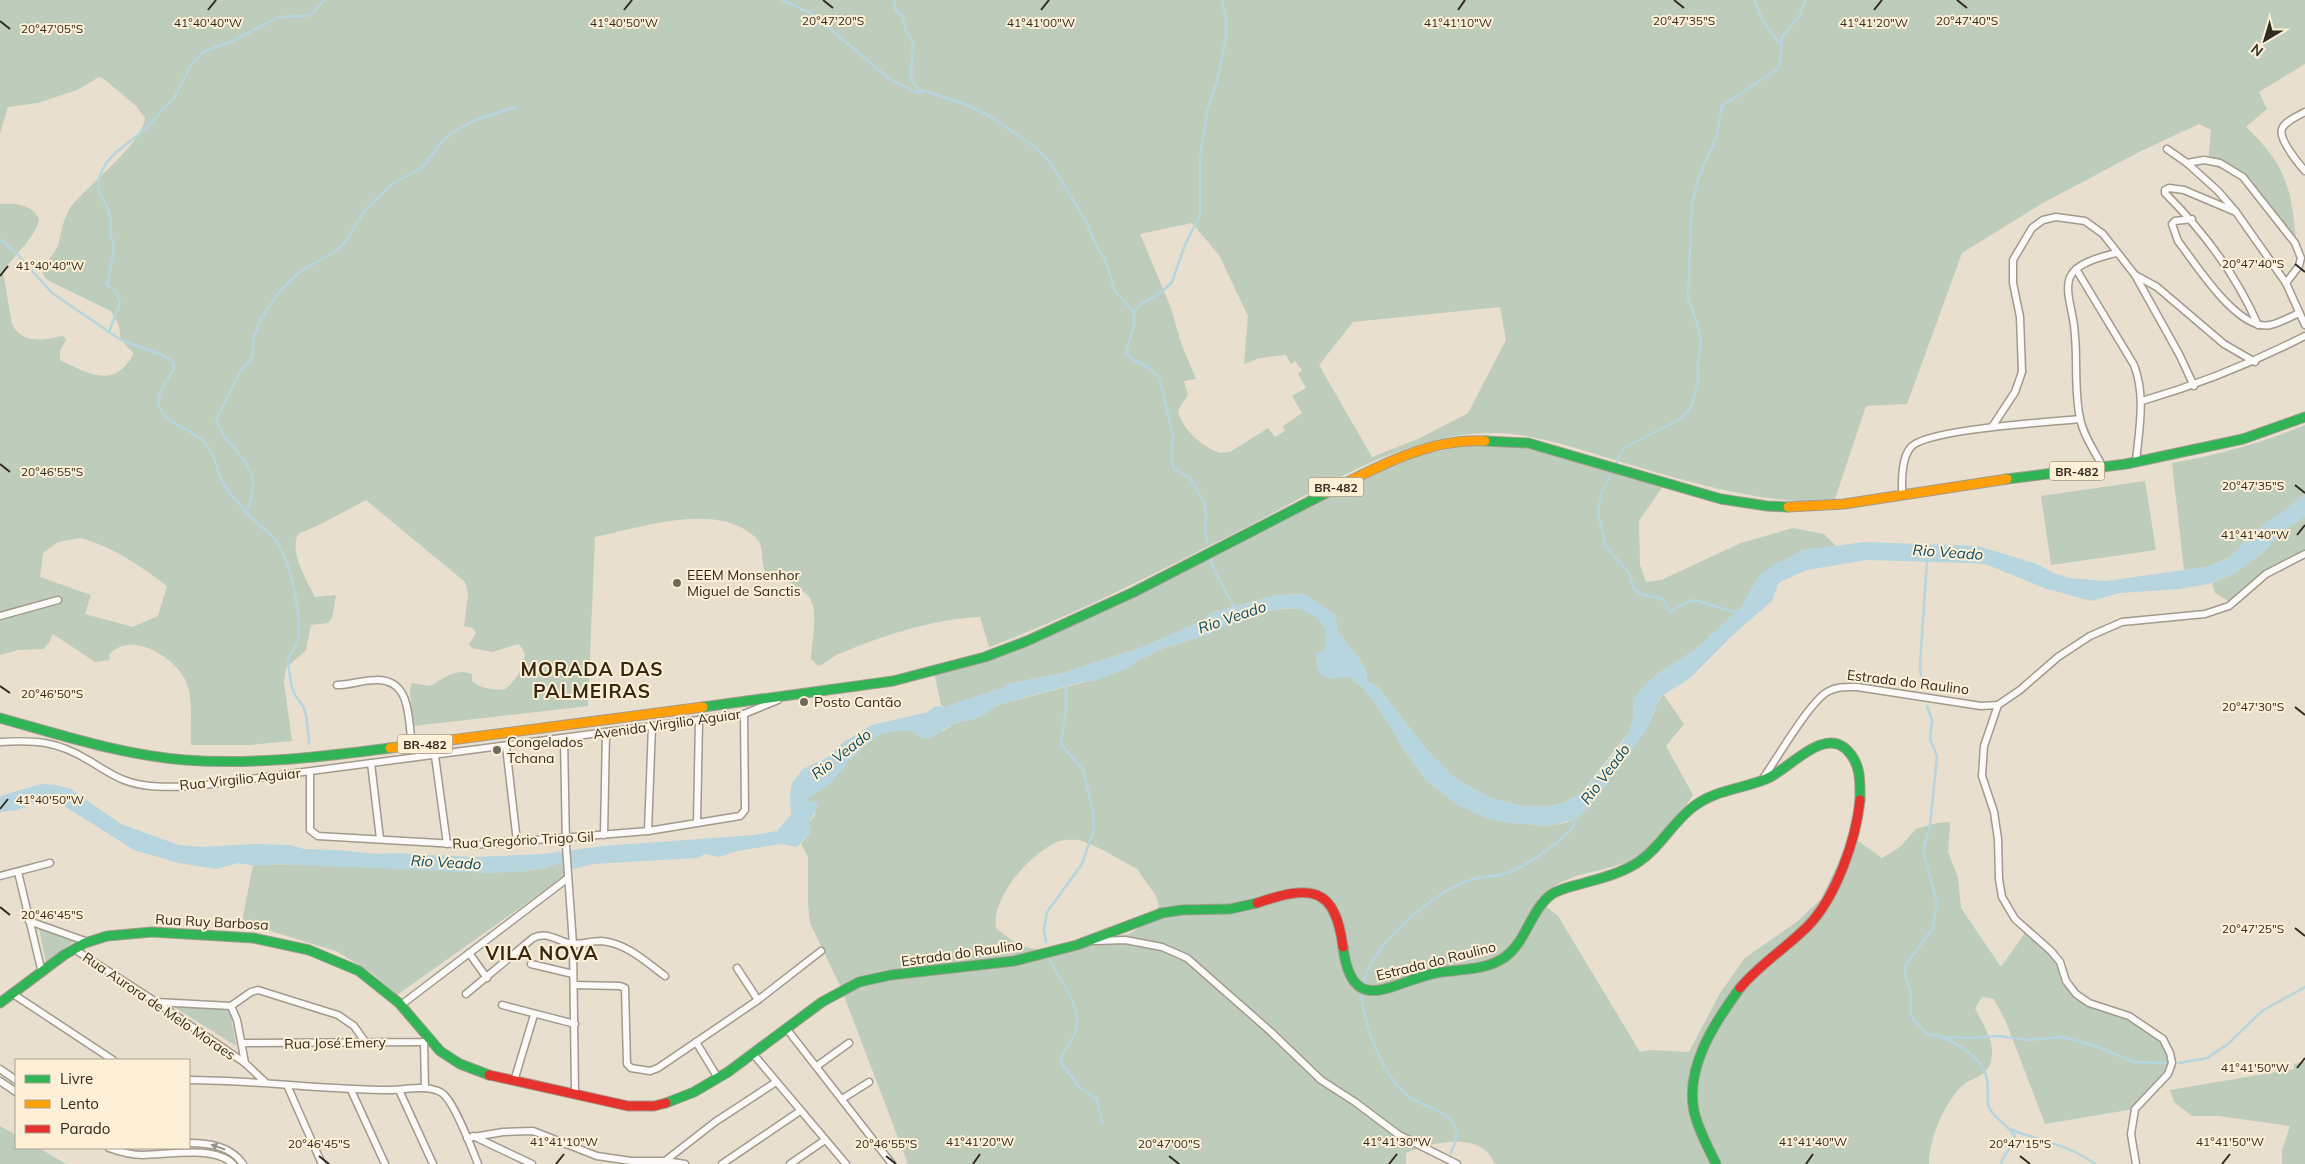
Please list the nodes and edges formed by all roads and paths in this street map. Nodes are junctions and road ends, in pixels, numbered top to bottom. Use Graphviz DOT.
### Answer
graph roads {
  1 [pos="2305,112"];
  2 [pos="2167,150"];
  3 [pos="2187,163"];
  4 [pos="2305,172"];
  5 [pos="2236,212"];
  6 [pos="2192,219"];
  7 [pos="2116,253"];
  8 [pos="2076,269"];
  9 [pos="2135,275"];
  10 [pos="2286,283"];
  11 [pos="2299,313"];
  12 [pos="2258,324"];
  13 [pos="2305,325"];
  14 [pos="2305,336"];
  15 [pos="2255,362"];
  16 [pos="2194,386"];
  17 [pos="2142,401"];
  18 [pos="2305,417"];
  19 [pos="2080,419"];
  20 [pos="1992,427"];
  21 [pos="2136,462"];
  22 [pos="2102,467"];
  23 [pos="1902,495"];
  24 [pos="2305,554"];
  25 [pos="58,600"];
  26 [pos="0,616"];
  27 [pos="337,685"];
  28 [pos="783,697"];
  29 [pos="1998,705"];
  30 [pos="744,714"];
  31 [pos="0,718"];
  32 [pos="699,720"];
  33 [pos="652,726"];
  34 [pos="606,732"];
  35 [pos="564,738"];
  36 [pos="0,742"];
  37 [pos="412,746"];
  38 [pos="506,746"];
  39 [pos="435,756"];
  40 [pos="371,763"];
  41 [pos="310,772"];
  42 [pos="1762,780"];
  43 [pos="697,823"];
  44 [pos="648,831"];
  45 [pos="604,835"];
  46 [pos="566,837"];
  47 [pos="380,839"];
  48 [pos="517,842"];
  49 [pos="447,844"];
  50 [pos="50,863"];
  51 [pos="18,872"];
  52 [pos="0,876"];
  53 [pos="568,877"];
  54 [pos="29,921"];
  55 [pos="1088,941"];
  56 [pos="88,942"];
  57 [pos="573,944"];
  58 [pos="74,950"];
  59 [pos="821,951"];
  60 [pos="469,953"];
  61 [pos="531,964"];
  62 [pos="737,968"];
  63 [pos="42,973"];
  64 [pos="574,974"];
  65 [pos="665,976"];
  66 [pos="487,978"];
  67 [pos="851,984"];
  68 [pos="574,985"];
  69 [pos="13,994"];
  70 [pos="466,994"];
  71 [pos="758,1000"];
  72 [pos="156,1002"];
  73 [pos="0,1003"];
  74 [pos="401,1005"];
  75 [pos="502,1005"];
  76 [pos="232,1006"];
  77 [pos="534,1015"];
  78 [pos="574,1024"];
  79 [pos="786,1028"];
  80 [pos="426,1041"];
  81 [pos="696,1042"];
  82 [pos="366,1043"];
  83 [pos="849,1043"];
  84 [pos="242,1044"];
  85 [pos="754,1055"];
  86 [pos="111,1059"];
  87 [pos="245,1063"];
  88 [pos="817,1066"];
  89 [pos="0,1070"];
  90 [pos="718,1078"];
  91 [pos="15,1079"];
  92 [pos="190,1080"];
  93 [pos="0,1081"];
  94 [pos="514,1081"];
  95 [pos="266,1082"];
  96 [pos="776,1082"];
  97 [pos="869,1082"];
  98 [pos="287,1085"];
  99 [pos="425,1088"];
  100 [pos="351,1090"];
  101 [pos="399,1090"];
  102 [pos="15,1091"];
  103 [pos="575,1092"];
  104 [pos="842,1099"];
  105 [pos="800,1111"];
  106 [pos="470,1137"];
  107 [pos="825,1140"];
  108 [pos="190,1143"];
  109 [pos="112,1149"];
  110 [pos="158,1151"];
  111 [pos="665,1161"];
  112 [pos="233,1164"];
  113 [pos="243,1164"];
  114 [pos="322,1164"];
  115 [pos="385,1164"];
  116 [pos="433,1164"];
  117 [pos="478,1164"];
  118 [pos="532,1164"];
  119 [pos="685,1164"];
  120 [pos="722,1164"];
  121 [pos="790,1164"];
  122 [pos="846,1164"];
  123 [pos="892,1164"];
  124 [pos="1457,1164"];
  125 [pos="1716,1164"];
  126 [pos="2136,1164"];
  1 -- 4 [label="street"];
  2 -- 3 [label="street"];
  3 -- 5 [label="street"];
  3 -- 10 [label="street"];
  5 -- 6 [label="street"];
  5 -- 10 [label="street"];
  6 -- 12 [label="street"];
  6 -- 12 [label="street"];
  7 -- 8 [label="street"];
  7 -- 9 [label="street"];
  7 -- 20 [label="street"];
  8 -- 17 [label="street"];
  8 -- 19 [label="street"];
  9 -- 15 [label="street"];
  9 -- 16 [label="street"];
  10 -- 11 [label="street"];
  11 -- 12 [label="street"];
  11 -- 13 [label="street"];
  14 -- 15 [label="street"];
  15 -- 16 [label="street"];
  16 -- 17 [label="street"];
  17 -- 21 [label="street"];
  18 -- 21 [label="main road, BR-482"];
  19 -- 20 [label="street"];
  19 -- 22 [label="street"];
  20 -- 23 [label="street"];
  21 -- 22 [label="main road, BR-482"];
  22 -- 23 [label="main road, BR-482"];
  23 -- 28 [label="main road, BR-482"];
  24 -- 29 [label="street"];
  25 -- 26 [label="street"];
  27 -- 37 [label="street"];
  28 -- 30 [label="street, Avenida Virgilio Aguiar"];
  28 -- 37 [label="main road, BR-482"];
  29 -- 42 [label="street, Estrada do Raulino"];
  29 -- 126 [label="street"];
  30 -- 32 [label="street, Avenida Virgilio Aguiar"];
  30 -- 43 [label="street, Rua Gregório Trigo Gil"];
  31 -- 37 [label="main road, BR-482"];
  32 -- 33 [label="street, Avenida Virgilio Aguiar"];
  32 -- 43 [label="street"];
  33 -- 34 [label="street, Avenida Virgilio Aguiar"];
  33 -- 44 [label="street"];
  34 -- 35 [label="street, Avenida Virgilio Aguiar"];
  34 -- 45 [label="street"];
  35 -- 38 [label="street, Avenida Virgilio Aguiar"];
  35 -- 46 [label="street"];
  36 -- 41 [label="street, Rua Virgilio Aguiar"];
  38 -- 39 [label="street, Avenida Virgilio Aguiar"];
  38 -- 48 [label="street"];
  39 -- 40 [label="street, Avenida Virgilio Aguiar"];
  39 -- 49 [label="street"];
  40 -- 41 [label="street, Avenida Virgilio Aguiar"];
  40 -- 47 [label="street"];
  41 -- 47 [label="street, Rua Gregório Trigo Gil"];
  42 -- 55 [label="main road, Estrada do Raulino"];
  42 -- 125 [label="main road"];
  43 -- 44 [label="street, Rua Gregório Trigo Gil"];
  44 -- 45 [label="street, Rua Gregório Trigo Gil"];
  45 -- 46 [label="street, Rua Gregório Trigo Gil"];
  46 -- 48 [label="street, Rua Gregório Trigo Gil"];
  46 -- 53 [label="street"];
  47 -- 49 [label="street, Rua Gregório Trigo Gil"];
  48 -- 49 [label="street, Rua Gregório Trigo Gil"];
  50 -- 51 [label="street"];
  51 -- 52 [label="street"];
  51 -- 54 [label="street"];
  53 -- 57 [label="street"];
  53 -- 60 [label="street"];
  54 -- 56 [label="street"];
  54 -- 63 [label="street"];
  55 -- 67 [label="main road, Estrada do Raulino"];
  55 -- 124 [label="street"];
  56 -- 58 [label="main road, Rua Ruy Barbosa"];
  56 -- 74 [label="main road, Rua Ruy Barbosa"];
  57 -- 64 [label="street"];
  57 -- 65 [label="street"];
  57 -- 66 [label="street"];
  58 -- 63 [label="main road, Rua Ruy Barbosa"];
  58 -- 72 [label="street, Rua Aurora de Melo Moraes"];
  59 -- 71 [label="street"];
  60 -- 66 [label="street"];
  60 -- 74 [label="street"];
  61 -- 64 [label="street"];
  62 -- 71 [label="street"];
  63 -- 69 [label="main road, Rua Ruy Barbosa"];
  64 -- 68 [label="street"];
  66 -- 70 [label="street"];
  67 -- 79 [label="main road, Rua Ruy Barbosa"];
  68 -- 78 [label="street"];
  68 -- 81 [label="street"];
  69 -- 73 [label="main road, Rua Ruy Barbosa"];
  69 -- 86 [label="street"];
  71 -- 81 [label="street"];
  72 -- 76 [label="street"];
  72 -- 87 [label="street, Rua Aurora de Melo Moraes"];
  74 -- 80 [label="main road, Rua Ruy Barbosa"];
  75 -- 77 [label="street"];
  76 -- 82 [label="street"];
  76 -- 84 [label="street, Rua Aurora de Melo Moraes"];
  77 -- 78 [label="street"];
  77 -- 94 [label="street"];
  78 -- 103 [label="street"];
  79 -- 85 [label="main road, Rua Ruy Barbosa"];
  79 -- 88 [label="street"];
  80 -- 82 [label="street, Rua José Emery"];
  80 -- 94 [label="main road, Rua Ruy Barbosa"];
  80 -- 99 [label="street"];
  81 -- 90 [label="street"];
  82 -- 84 [label="street, Rua José Emery"];
  83 -- 88 [label="street"];
  84 -- 87 [label="street, Rua Aurora de Melo Moraes"];
  85 -- 90 [label="main road, Rua Ruy Barbosa"];
  85 -- 96 [label="street"];
  87 -- 95 [label="street, Rua Aurora de Melo Moraes"];
  88 -- 104 [label="street"];
  89 -- 91 [label="street"];
  90 -- 103 [label="main road, Rua Ruy Barbosa"];
  92 -- 95 [label="street"];
  93 -- 102 [label="street"];
  94 -- 103 [label="main road, Rua Ruy Barbosa"];
  95 -- 98 [label="street"];
  96 -- 105 [label="street"];
  96 -- 111 [label="street"];
  97 -- 104 [label="street"];
  98 -- 100 [label="street"];
  98 -- 114 [label="street"];
  99 -- 101 [label="street"];
  99 -- 106 [label="street"];
  100 -- 101 [label="street"];
  100 -- 115 [label="street"];
  101 -- 116 [label="street"];
  104 -- 123 [label="street"];
  105 -- 107 [label="street"];
  105 -- 120 [label="street"];
  106 -- 111 [label="street"];
  106 -- 117 [label="street"];
  106 -- 118 [label="street"];
  107 -- 121 [label="street"];
  107 -- 122 [label="street"];
  113 -- 108 [label="street, one-way"];
  109 -- 110 [label="street"];
  110 -- 112 [label="street"];
  111 -- 119 [label="street"];
}
